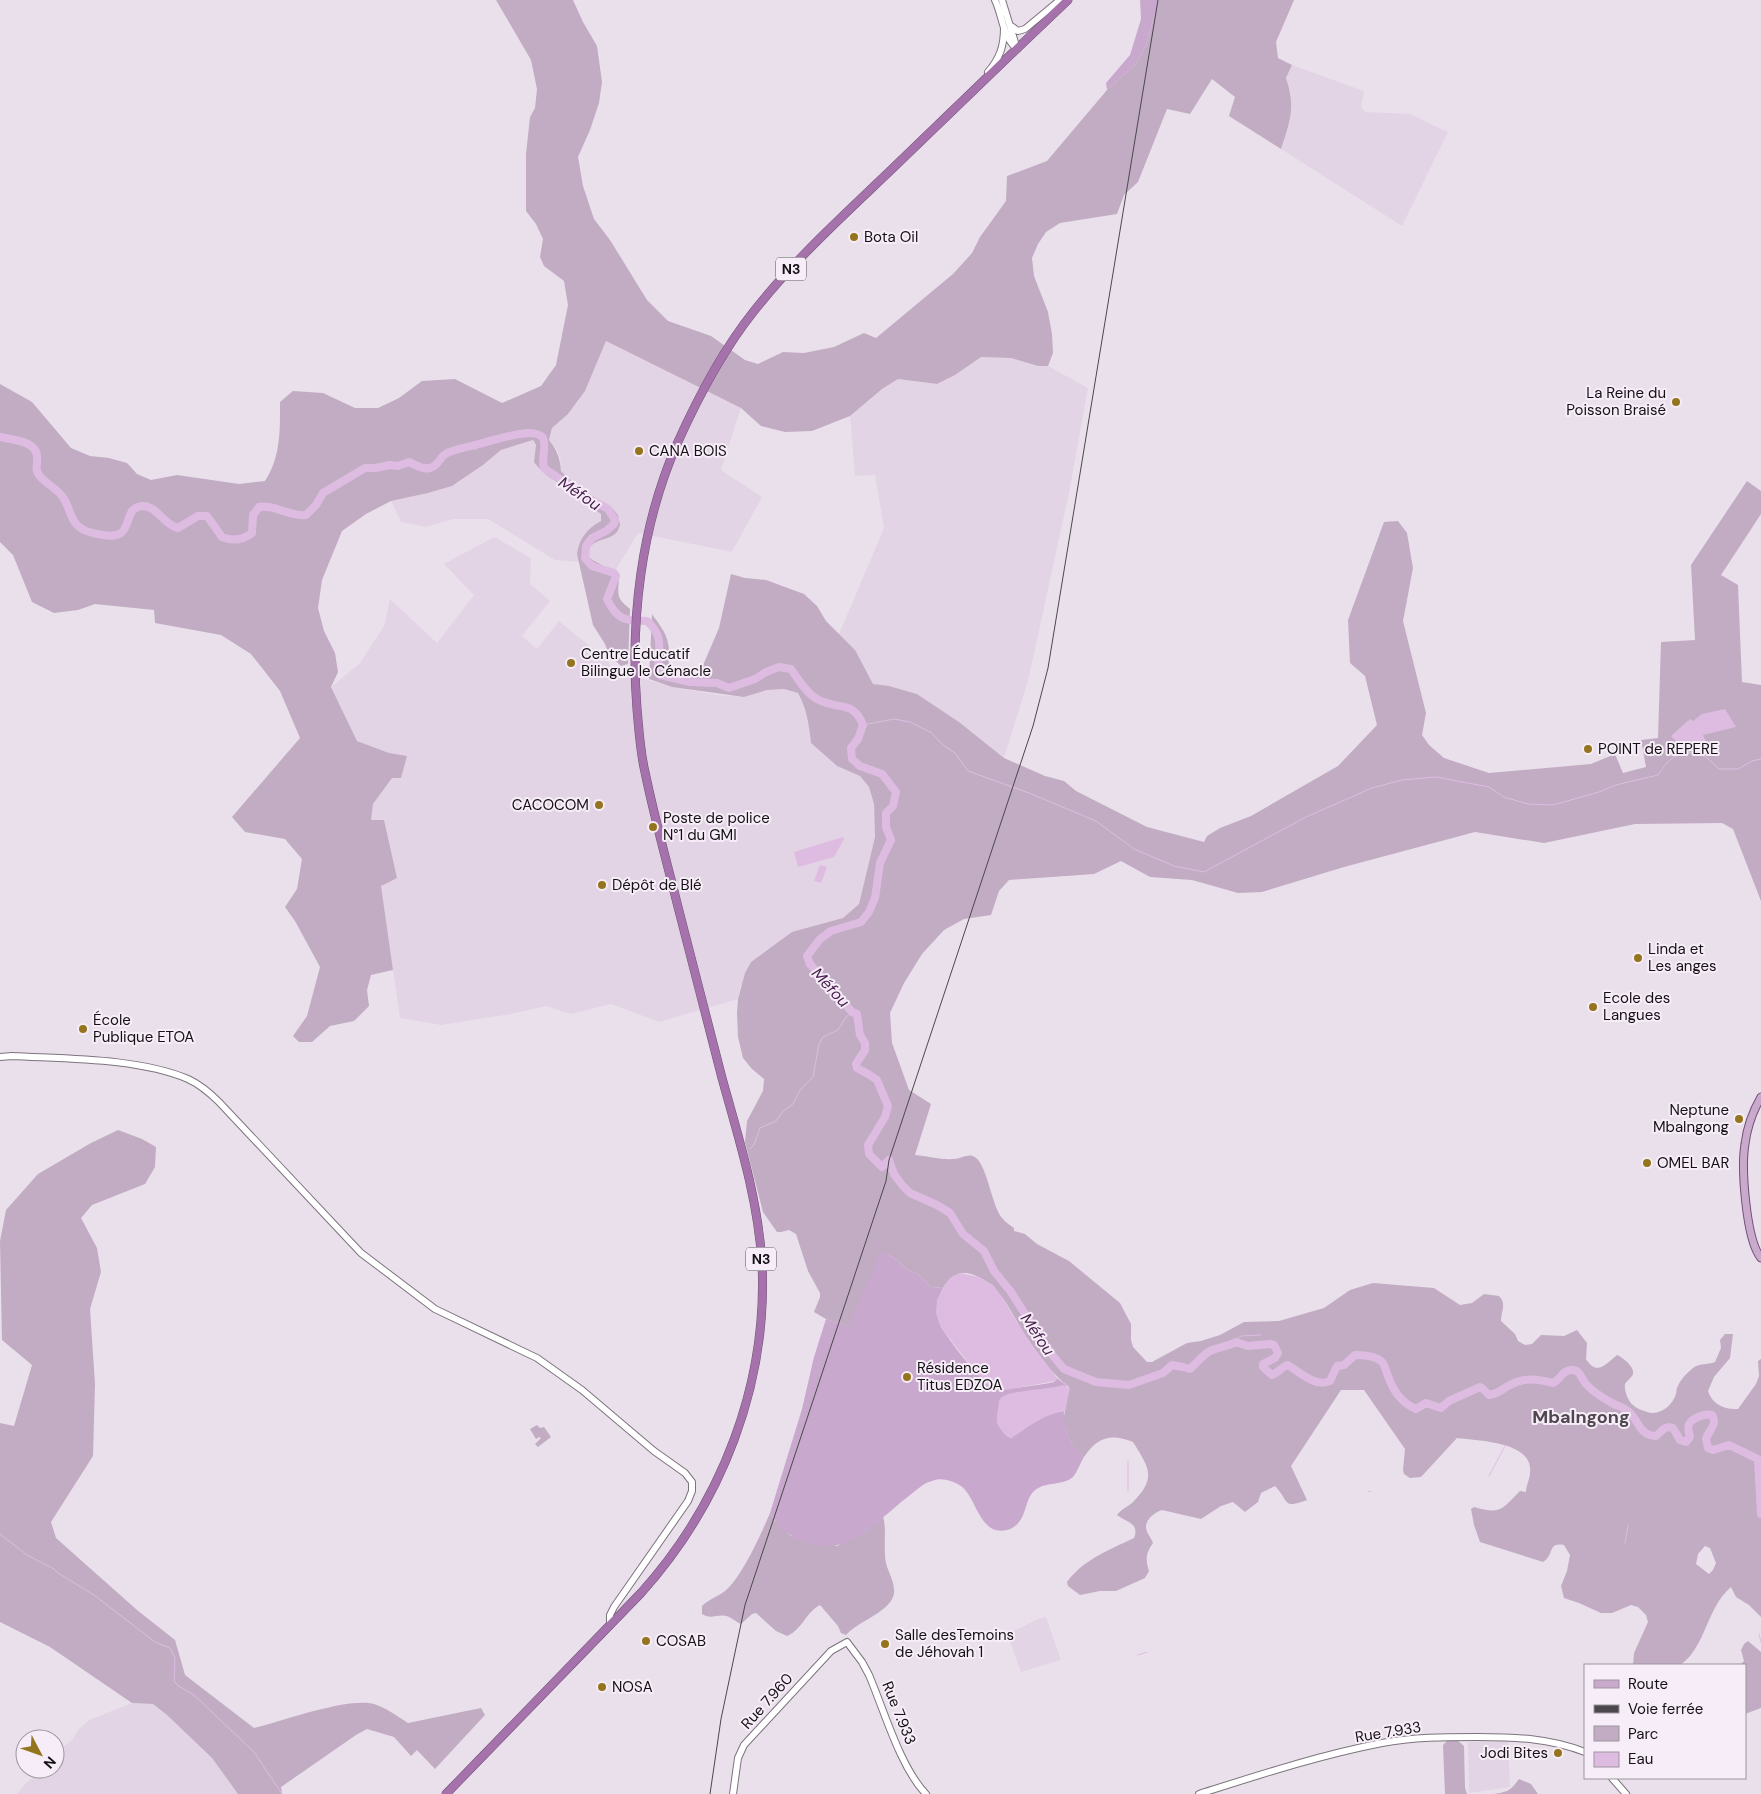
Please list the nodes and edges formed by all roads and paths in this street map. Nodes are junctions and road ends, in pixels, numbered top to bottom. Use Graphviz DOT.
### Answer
graph roads {
  1 [pos="996,0"];
  2 [pos="1002,0"];
  3 [pos="1060,0"];
  4 [pos="1068,0"];
  5 [pos="1007,27"];
  6 [pos="1017,49"];
  7 [pos="968,96"];
  8 [pos="0,1057"];
  9 [pos="1761,1097"];
  10 [pos="1761,1258"];
  11 [pos="610,1624"];
  12 [pos="847,1642"];
  13 [pos="1584,1752"];
  14 [pos="1613,1779"];
  15 [pos="446,1794"];
  16 [pos="733,1794"];
  17 [pos="926,1794"];
  18 [pos="1199,1794"];
  19 [pos="1626,1794"];
  1 -- 5 [label="street"];
  2 -- 5 [label="street"];
  3 -- 5 [label="street"];
  4 -- 6 [label="highway, N3"];
  5 -- 6 [label="street"];
  5 -- 7 [label="street"];
  6 -- 7 [label="highway, N3"];
  7 -- 11 [label="highway, N3"];
  8 -- 11 [label="street"];
  9 -- 10 [label="main road"];
  11 -- 15 [label="highway, N3"];
  12 -- 16 [label="street, Rue 7.960"];
  12 -- 17 [label="street, Rue 7.933"];
  13 -- 18 [label="street, Rue 7.933"];
  14 -- 19 [label="street"];
}
